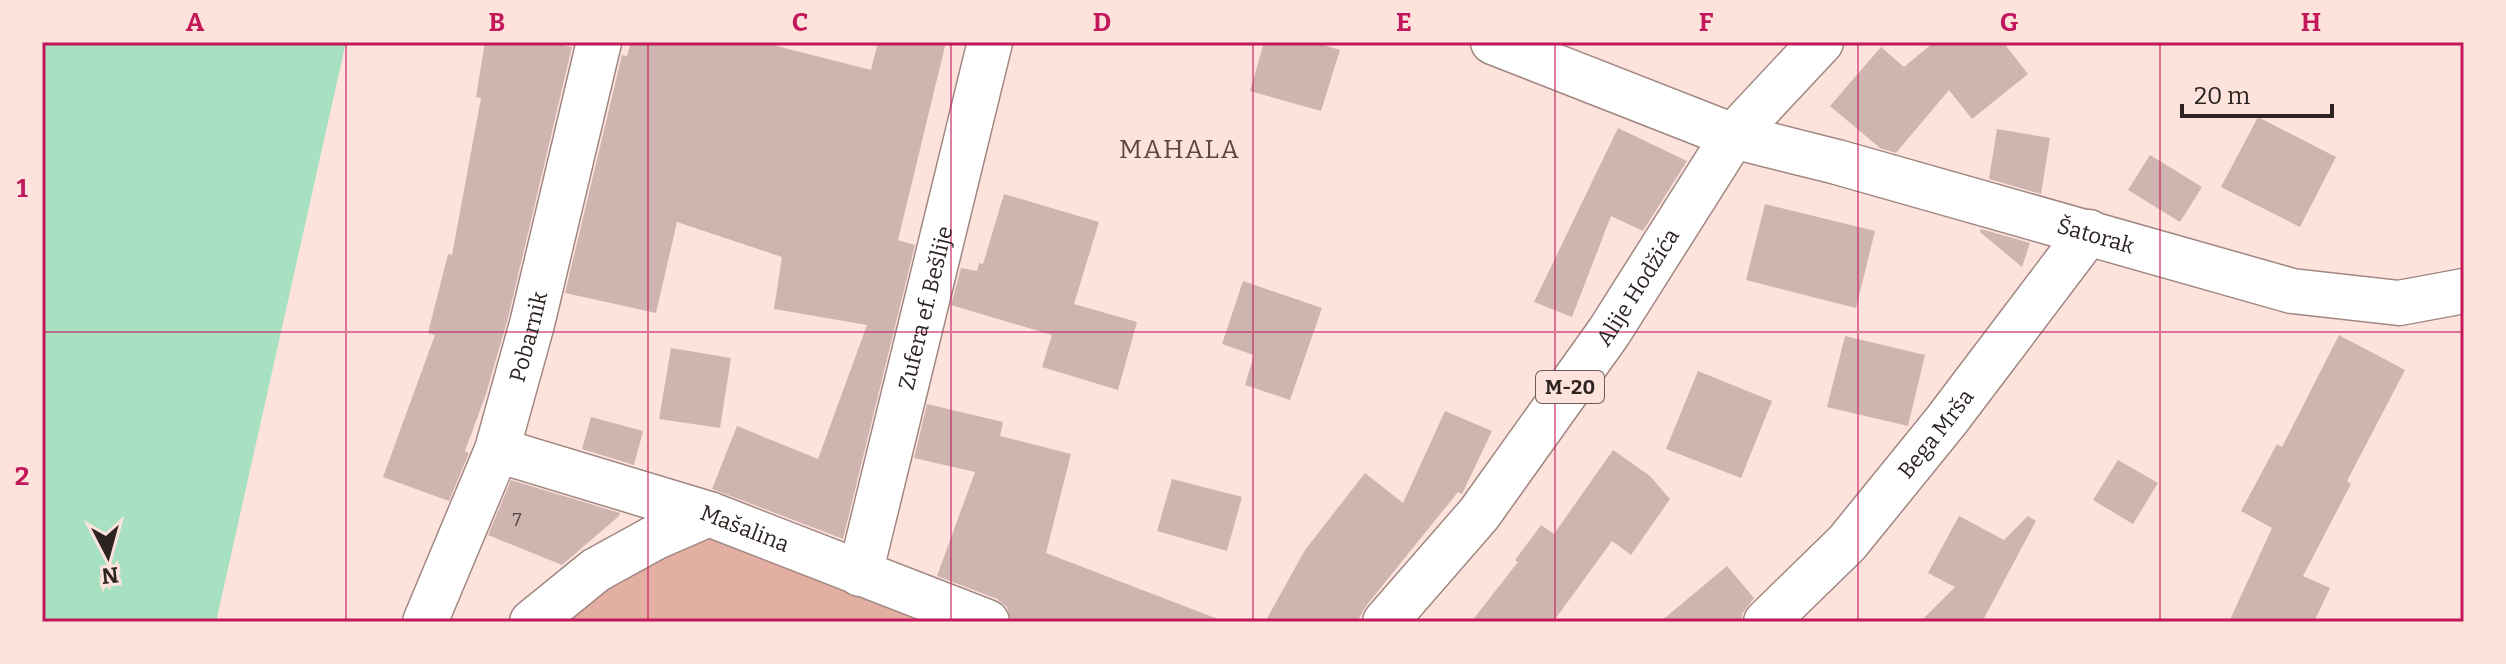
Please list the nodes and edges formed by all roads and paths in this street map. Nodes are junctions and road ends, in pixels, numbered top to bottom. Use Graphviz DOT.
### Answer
graph roads {
  1 [pos="599,42"];
  2 [pos="990,42"];
  3 [pos="1493,42"];
  4 [pos="1821,42"];
  5 [pos="1733,136"];
  6 [pos="2089,232"];
  7 [pos="2464,291"];
  8 [pos="497,450"];
  9 [pos="709,514"];
  10 [pos="860,574"];
  11 [pos="425,622"];
  12 [pos="532,622"];
  13 [pos="987,622"];
  14 [pos="1385,622"];
  15 [pos="1766,622"];
  1 -- 8 [label="street, Pobarnik"];
  2 -- 10 [label="street, Zufera ef. Bešlije"];
  3 -- 5 [label="street, Šatorak"];
  4 -- 5 [label="street, M-20"];
  5 -- 6 [label="street, Šatorak"];
  5 -- 14 [label="street, Alije Hodžića / M-20"];
  6 -- 7 [label="street, Šatorak"];
  6 -- 15 [label="street, Bega Mrša"];
  8 -- 9 [label="street, Mašalina"];
  8 -- 11 [label="street, Pobarnik"];
  9 -- 10 [label="street, Mašalina"];
  9 -- 12 [label="street"];
  10 -- 13 [label="street, Mašalina"];
}
